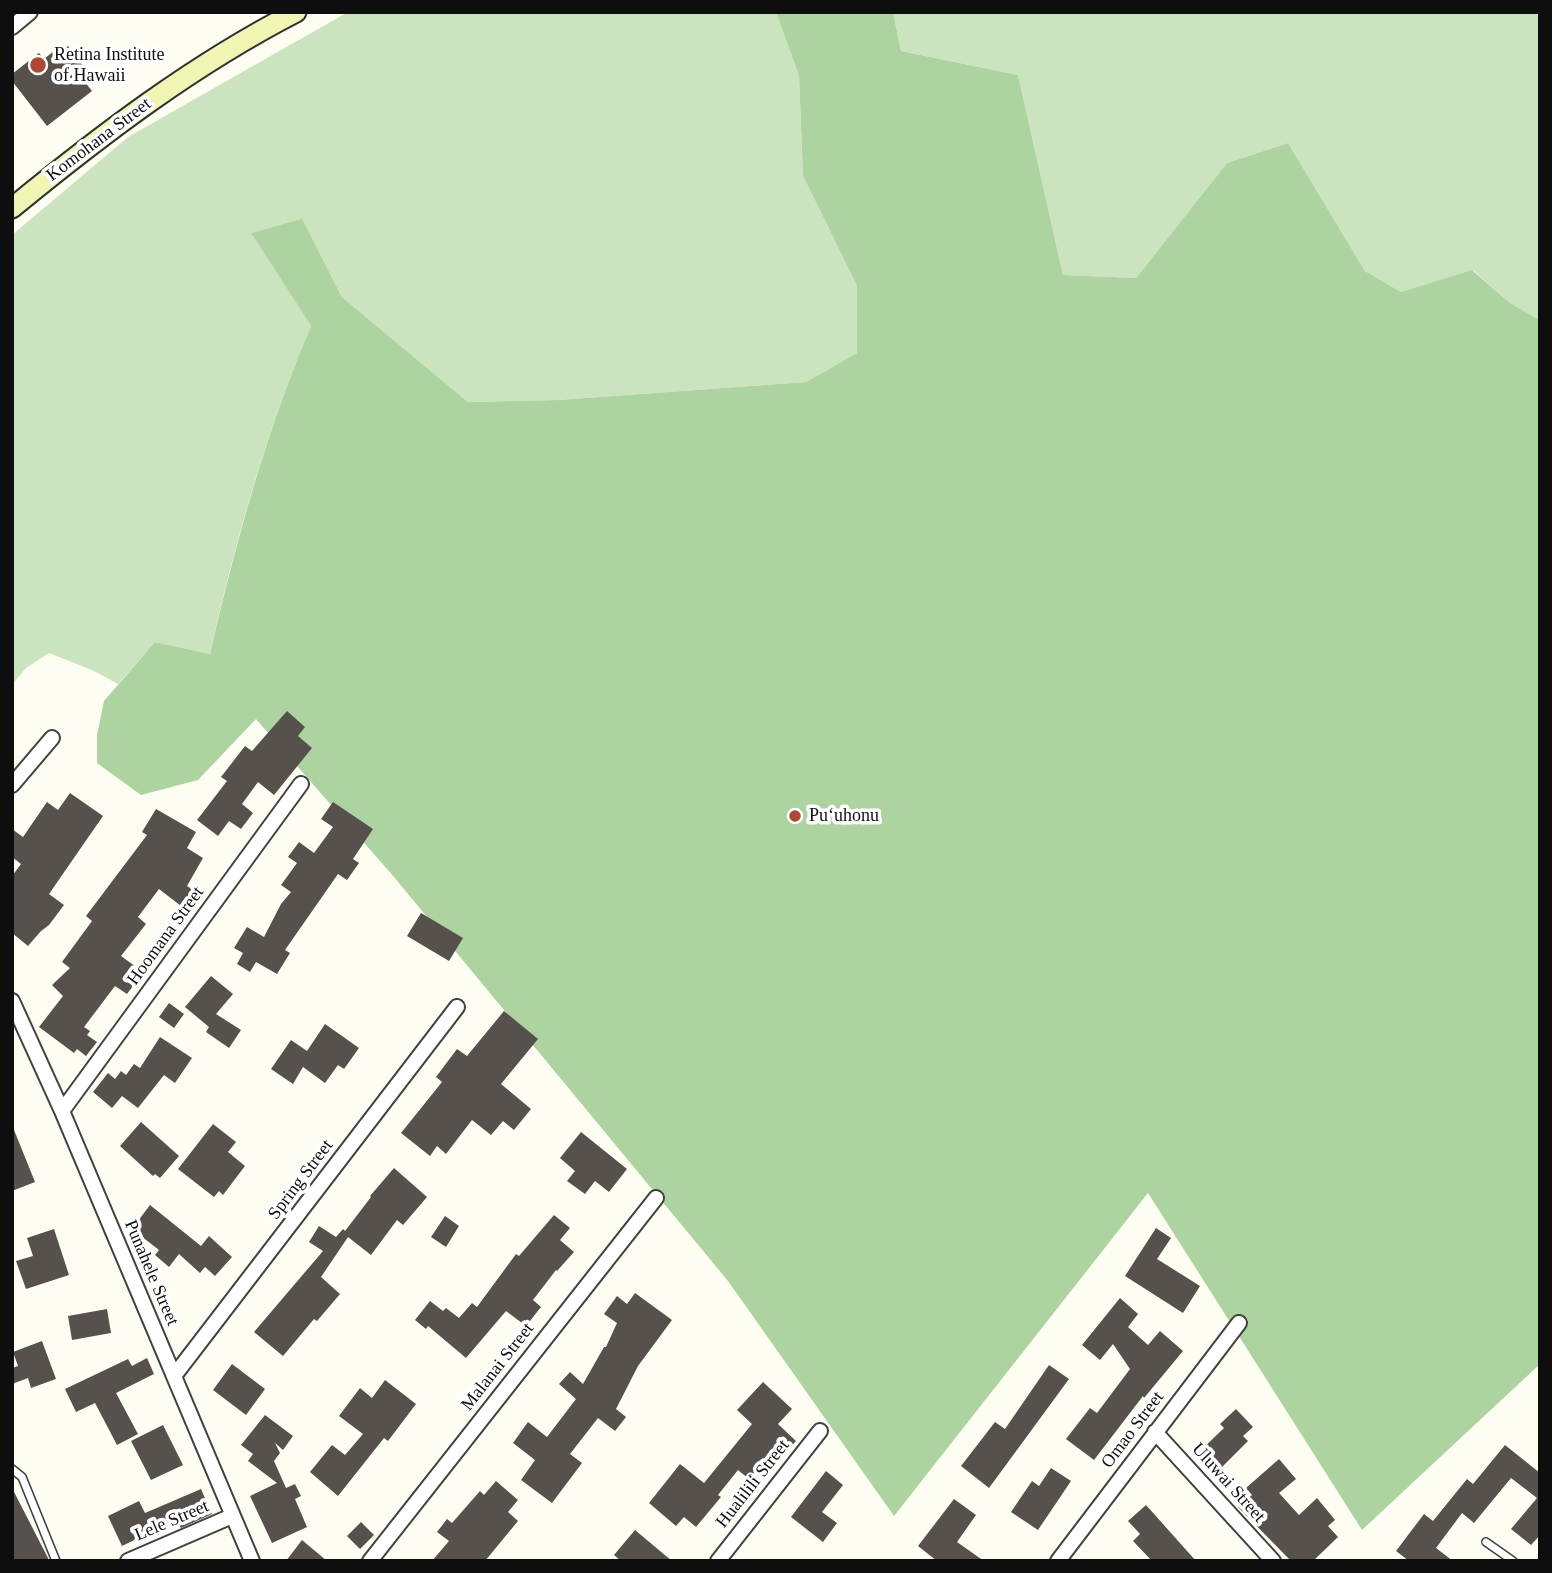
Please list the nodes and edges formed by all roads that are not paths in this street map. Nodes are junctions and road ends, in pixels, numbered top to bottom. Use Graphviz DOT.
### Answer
graph roads {
  1 [pos="30,12"];
  2 [pos="296,12"];
  3 [pos="12,27"];
  4 [pos="12,208"];
  5 [pos="51,738"];
  6 [pos="301,784"];
  7 [pos="12,785"];
  8 [pos="12,1001"];
  9 [pos="457,1007"];
  10 [pos="18,1031"];
  11 [pos="62,1111"];
  12 [pos="656,1198"];
  13 [pos="1239,1322"];
  14 [pos="174,1376"];
  15 [pos="820,1431"];
  16 [pos="1155,1432"];
  17 [pos="12,1469"];
  18 [pos="232,1516"];
  19 [pos="1486,1542"];
  20 [pos="56,1561"];
  21 [pos="128,1561"];
  22 [pos="252,1561"];
  23 [pos="370,1561"];
  24 [pos="718,1561"];
  25 [pos="1058,1561"];
  26 [pos="1273,1561"];
  27 [pos="1513,1561"];
  1 -- 3 [label="street"];
  2 -- 4 [label="main road, Komohana Street"];
  5 -- 7 [label="street"];
  6 -- 11 [label="street, Hoomana Street"];
  8 -- 10 [label="street, Punahele Street"];
  9 -- 14 [label="street, Spring Street"];
  10 -- 11 [label="street, Punahele Street"];
  11 -- 14 [label="street, Punahele Street"];
  12 -- 23 [label="street, Malanai Street"];
  13 -- 16 [label="street, Omao Street"];
  14 -- 18 [label="street, Punahele Street"];
  15 -- 24 [label="street, Hualilili Street"];
  16 -- 25 [label="street, Omao Street"];
  16 -- 26 [label="street, Uluwai Street"];
  17 -- 20 [label="lane"];
  18 -- 21 [label="street, Lele Street"];
  18 -- 22 [label="street, Punahele Street"];
  19 -- 27 [label="lane"];
}
